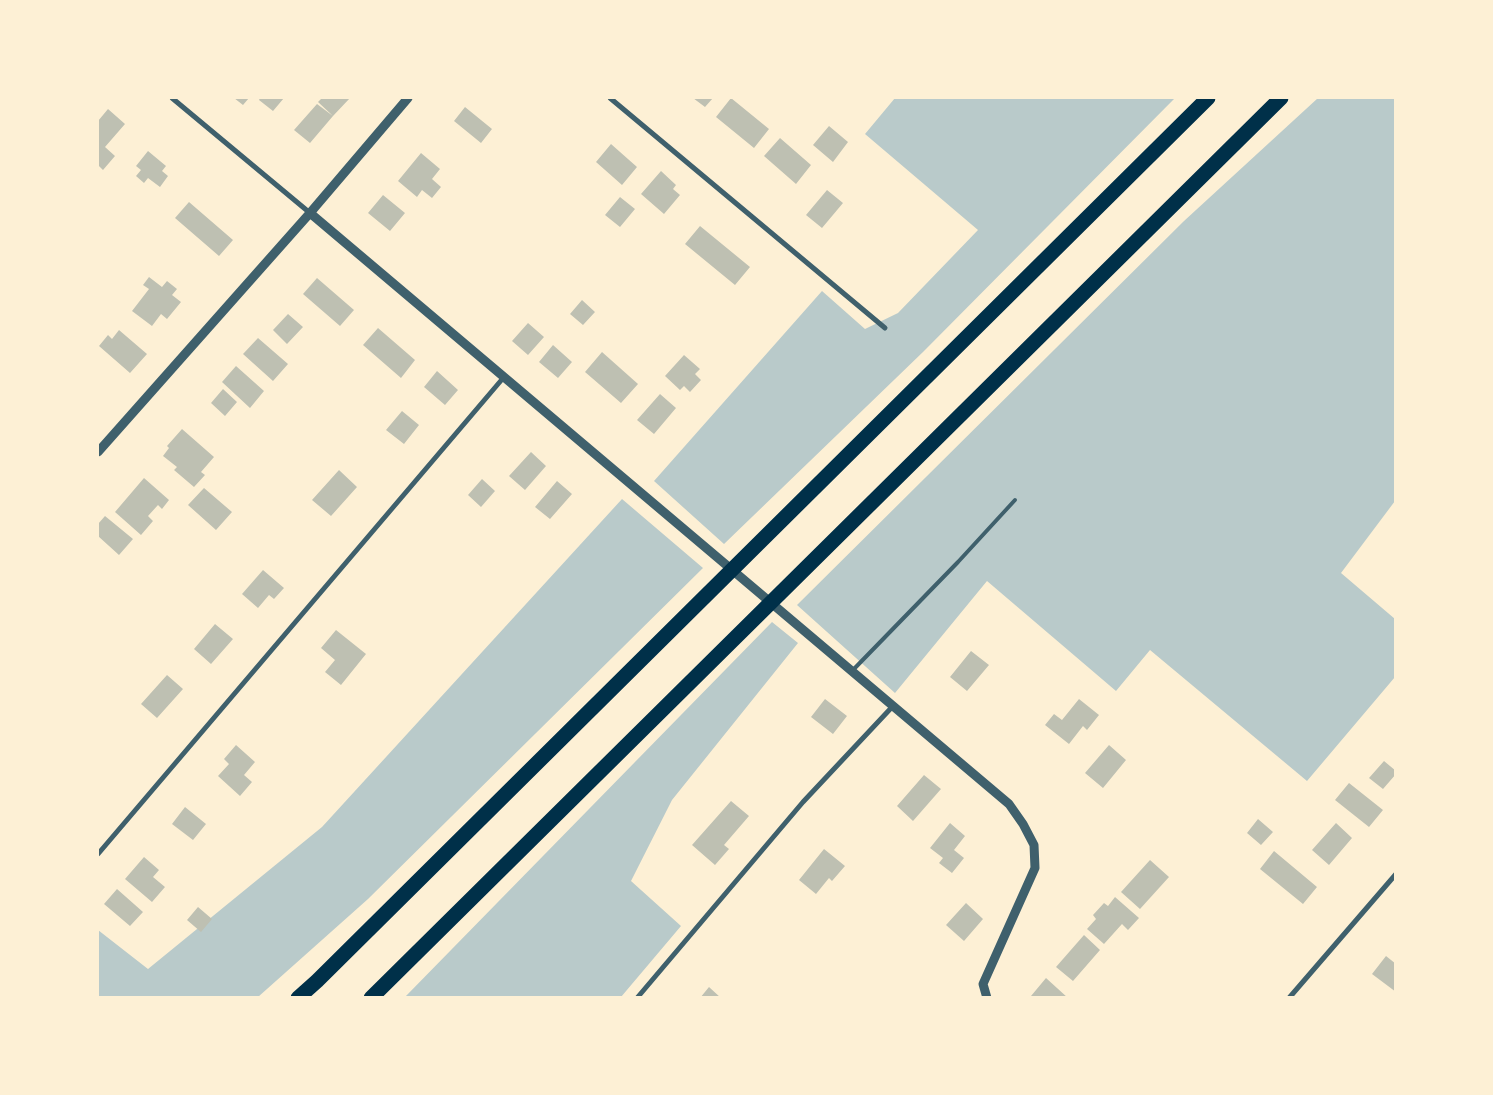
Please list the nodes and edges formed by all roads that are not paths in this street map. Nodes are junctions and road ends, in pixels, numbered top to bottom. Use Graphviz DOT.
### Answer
graph roads {
  1 [pos="172,98"];
  2 [pos="408,98"];
  3 [pos="610,98"];
  4 [pos="1208,98"];
  5 [pos="1281,98"];
  6 [pos="310,213"];
  7 [pos="885,328"];
  8 [pos="504,377"];
  9 [pos="98,452"];
  10 [pos="1015,500"];
  11 [pos="852,671"];
  12 [pos="893,706"];
  13 [pos="98,854"];
  14 [pos="1396,874"];
  15 [pos="298,998"];
  16 [pos="371,998"];
  17 [pos="637,998"];
  18 [pos="987,998"];
  19 [pos="1289,998"];
  1 -- 6 [label="street"];
  2 -- 6 [label="street"];
  3 -- 7 [label="street"];
  4 -- 15 [label="highway"];
  5 -- 16 [label="highway"];
  6 -- 8 [label="street"];
  6 -- 9 [label="street"];
  8 -- 11 [label="street"];
  8 -- 13 [label="street"];
  10 -- 11 [label="lane"];
  11 -- 12 [label="street"];
  12 -- 17 [label="street"];
  12 -- 18 [label="street"];
  14 -- 19 [label="street"];
}
